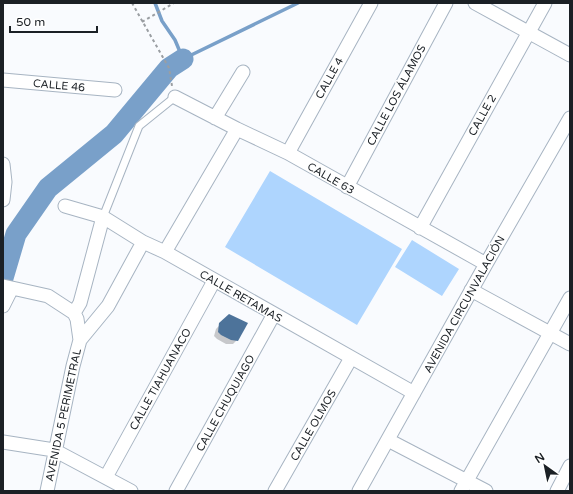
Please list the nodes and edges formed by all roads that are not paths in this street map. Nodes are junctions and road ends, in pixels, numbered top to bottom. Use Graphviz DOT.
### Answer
graph roads {
  1 [pos="371,3"];
  2 [pos="446,3"];
  3 [pos="475,3"];
  4 [pos="545,3"];
  5 [pos="528,33"];
  6 [pos="570,55"];
  7 [pos="243,72"];
  8 [pos="3,80"];
  9 [pos="115,90"];
  10 [pos="174,97"];
  11 [pos="215,118"];
  12 [pos="570,118"];
  13 [pos="237,129"];
  14 [pos="288,153"];
  15 [pos="3,164"];
  16 [pos="347,188"];
  17 [pos="3,200"];
  18 [pos="65,206"];
  19 [pos="103,217"];
  20 [pos="420,228"];
  21 [pos="143,242"];
  22 [pos="164,252"];
  23 [pos="486,264"];
  24 [pos="214,281"];
  25 [pos="8,287"];
  26 [pos="471,290"];
  27 [pos="570,298"];
  28 [pos="3,306"];
  29 [pos="74,313"];
  30 [pos="274,314"];
  31 [pos="551,334"];
  32 [pos="80,340"];
  33 [pos="570,344"];
  34 [pos="351,358"];
  35 [pos="414,393"];
  36 [pos="388,440"];
  37 [pos="3,442"];
  38 [pos="54,450"];
  39 [pos="570,466"];
  40 [pos="106,477"];
  41 [pos="464,486"];
  42 [pos="47,491"];
  43 [pos="131,491"];
  44 [pos="176,491"];
  45 [pos="275,491"];
  46 [pos="359,491"];
  47 [pos="486,491"];
  48 [pos="556,491"];
  1 -- 14 [label="street, CALLE 4"];
  2 -- 16 [label="street, CALLE LOS ÁLAMOS"];
  3 -- 5 [label="street"];
  4 -- 5 [label="street, CALLE 2"];
  5 -- 6 [label="street"];
  5 -- 20 [label="street, CALLE 2"];
  7 -- 11 [label="street"];
  8 -- 9 [label="street, CALLE 46"];
  10 -- 11 [label="street, CALLE 63"];
  10 -- 19 [label="lane"];
  11 -- 13 [label="street, CALLE 63"];
  12 -- 23 [label="street, AVENIDA CIRCUNVALACIÓN"];
  13 -- 14 [label="street, CALLE 63"];
  13 -- 22 [label="street"];
  14 -- 16 [label="street, CALLE 63"];
  15 -- 17 [label="street"];
  16 -- 20 [label="street, CALLE 63"];
  18 -- 19 [label="street, CALLE RETAMAS"];
  19 -- 21 [label="street, CALLE RETAMAS"];
  19 -- 29 [label="street"];
  20 -- 23 [label="street, CALLE 63"];
  21 -- 22 [label="street, CALLE RETAMAS"];
  21 -- 32 [label="street"];
  22 -- 24 [label="street, CALLE RETAMAS"];
  23 -- 26 [label="street, AVENIDA CIRCUNVALACIÓN"];
  24 -- 30 [label="street, CALLE RETAMAS"];
  24 -- 40 [label="street, CALLE TIAHUANACO"];
  25 -- 28 [label="street"];
  25 -- 29 [label="street"];
  26 -- 31 [label="street"];
  26 -- 35 [label="street, AVENIDA CIRCUNVALACIÓN"];
  27 -- 31 [label="street"];
  29 -- 32 [label="street, AVENIDA 5 PERIMETRAL"];
  30 -- 34 [label="street, CALLE RETAMAS"];
  30 -- 44 [label="street, CALLE CHUQUIAGO"];
  31 -- 33 [label="street"];
  31 -- 41 [label="street"];
  32 -- 38 [label="street, AVENIDA 5 PERIMETRAL"];
  34 -- 35 [label="street, CALLE RETAMAS"];
  34 -- 45 [label="street, CALLE OLMOS"];
  35 -- 36 [label="street, AVENIDA CIRCUNVALACIÓN"];
  36 -- 41 [label="street"];
  36 -- 46 [label="street, AVENIDA CIRCUNVALACIÓN"];
  37 -- 38 [label="street"];
  38 -- 40 [label="street"];
  38 -- 42 [label="street, AVENIDA 5 PERIMETRAL"];
  39 -- 48 [label="street"];
  40 -- 43 [label="street"];
  41 -- 47 [label="street"];
}
